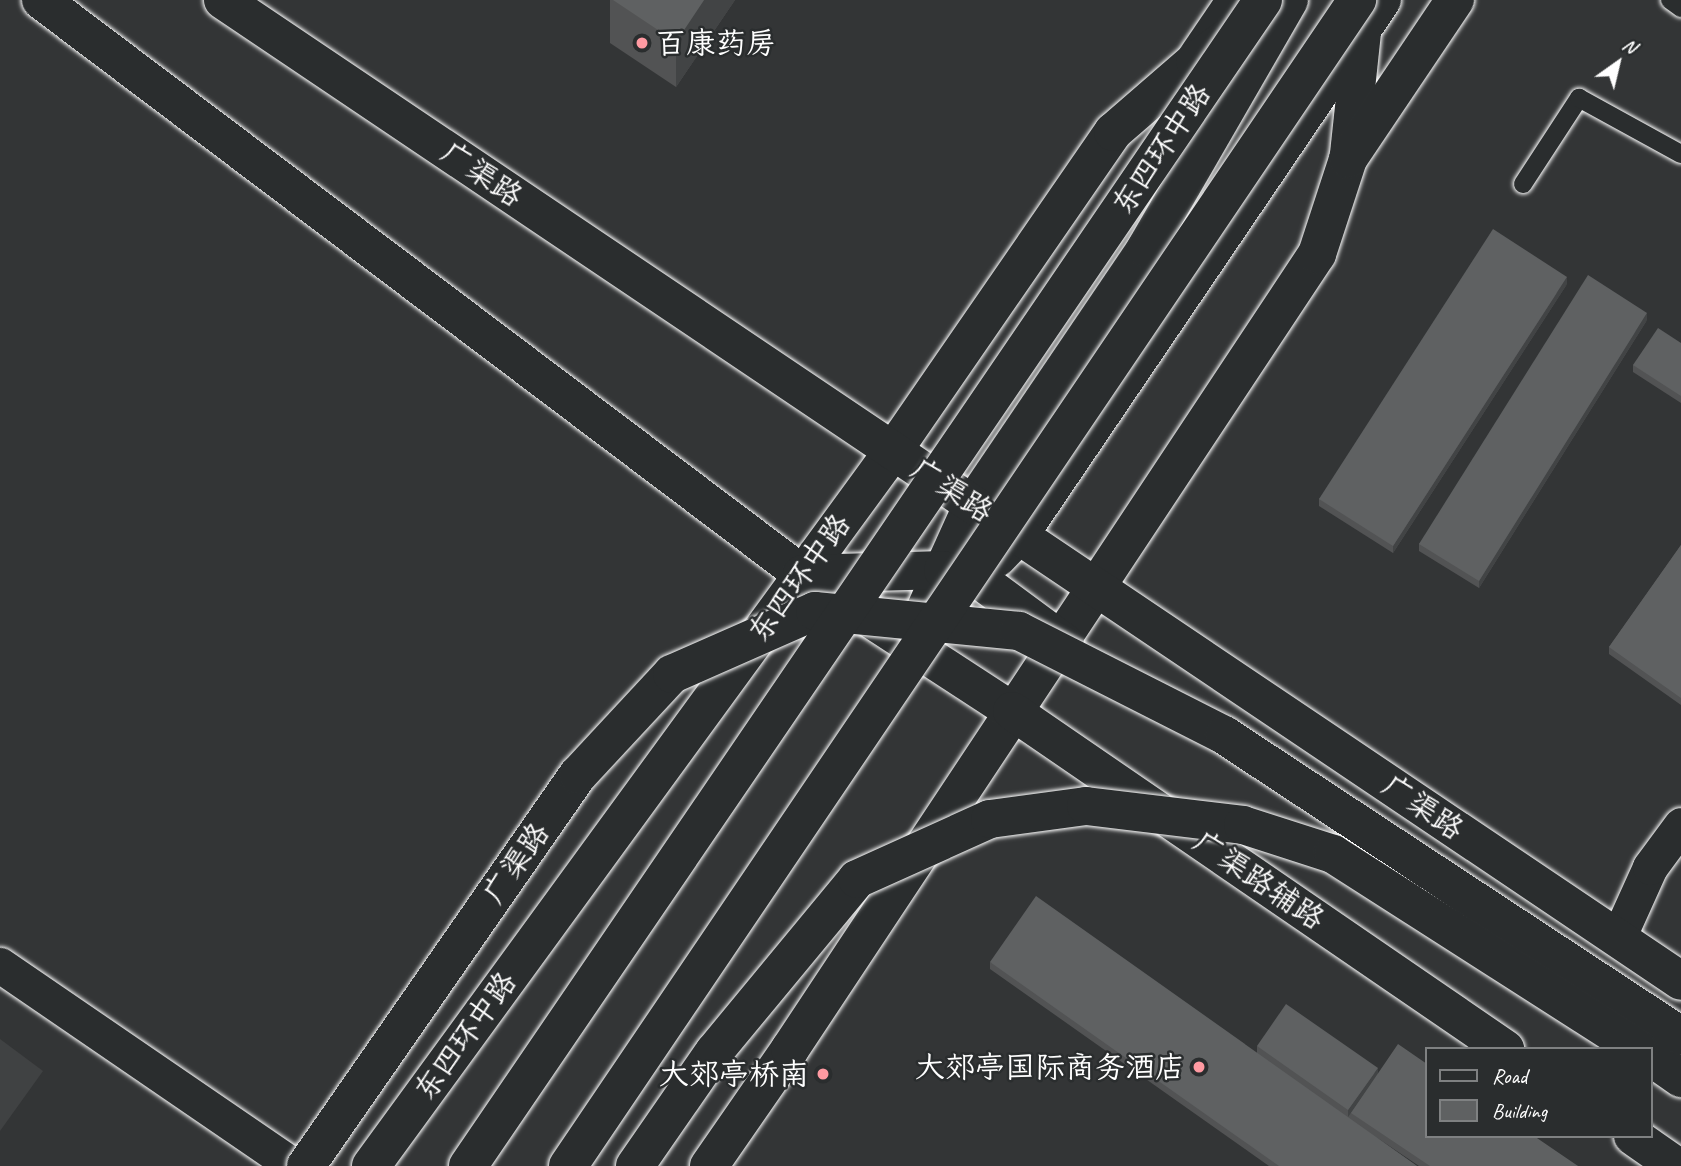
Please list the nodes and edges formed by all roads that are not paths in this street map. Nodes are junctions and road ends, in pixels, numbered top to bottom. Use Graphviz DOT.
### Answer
graph roads {
  1 [pos="41,0"];
  2 [pos="223,0"];
  3 [pos="1236,0"];
  4 [pos="1263,0"];
  5 [pos="1278,0"];
  6 [pos="1289,0"];
  7 [pos="1455,0"];
  8 [pos="1670,0"];
  9 [pos="1681,8"];
  10 [pos="1367,9"];
  11 [pos="1195,61"];
  12 [pos="1681,153"];
  13 [pos="1348,159"];
  14 [pos="1523,184"];
  15 [pos="1146,248"];
  16 [pos="1193,280"];
  17 [pos="892,451"];
  18 [pos="974,504"];
  19 [pos="1020,534"];
  20 [pos="802,574"];
  21 [pos="960,574"];
  22 [pos="1096,587"];
  23 [pos="1060,640"];
  24 [pos="909,646"];
  25 [pos="1012,711"];
  26 [pos="1251,765"];
  27 [pos="1419,805"];
  28 [pos="1681,825"];
  29 [pos="1618,938"];
  30 [pos="0,965"];
  31 [pos="1681,981"];
  32 [pos="1681,1036"];
  33 [pos="1502,1047"];
  34 [pos="1635,1047"];
  35 [pos="1653,1059"];
  36 [pos="1681,1078"];
  37 [pos="1636,1138"];
  38 [pos="294,1166"];
  39 [pos="306,1166"];
  40 [pos="371,1166"];
  41 [pos="468,1166"];
  42 [pos="568,1166"];
  43 [pos="635,1166"];
  44 [pos="709,1166"];
  45 [pos="1676,1166"];
  1 -- 20 [label="main road"];
  2 -- 17 [label="main road, 广渠路"];
  3 -- 11 [label="main road, 东四环中路"];
  4 -- 41 [label="main road, 东四环中路, bridge"];
  5 -- 11 [label="main road"];
  6 -- 15 [label="main road, 东四环中路"];
  7 -- 13 [label="main road"];
  8 -- 9 [label="lane"];
  10 -- 13 [label="main road"];
  10 -- 16 [label="main road, 东四环中路"];
  10 -- 42 [label="main road, bridge"];
  11 -- 17 [label="main road, 东四环中路"];
  12 -- 14 [label="lane"];
  13 -- 22 [label="main road"];
  15 -- 16 [label="main road"];
  15 -- 18 [label="main road, 东四环中路"];
  16 -- 19 [label="main road, 东四环中路"];
  17 -- 18 [label="main road, 广渠路"];
  17 -- 20 [label="main road, 东四环中路"];
  18 -- 19 [label="main road, 广渠路"];
  18 -- 21 [label="main road, 东四环中路"];
  19 -- 21 [label="main road, 东四环中路"];
  19 -- 22 [label="main road, 广渠路"];
  20 -- 21 [label="main road"];
  20 -- 24 [label="main road"];
  20 -- 40 [label="main road, 东四环中路"];
  21 -- 23 [label="main road"];
  21 -- 24 [label="main road, 东四环中路"];
  22 -- 23 [label="main road"];
  22 -- 27 [label="main road, 广渠路"];
  23 -- 25 [label="main road"];
  23 -- 26 [label="main road"];
  24 -- 25 [label="main road"];
  25 -- 33 [label="main road, 广渠路辅路"];
  25 -- 44 [label="main road"];
  26 -- 27 [label="main road"];
  26 -- 29 [label="main road"];
  27 -- 31 [label="main road, 广渠路"];
  28 -- 29 [label="street"];
  30 -- 38 [label="street"];
  32 -- 39 [label="main road, 广渠路, bridge"];
  34 -- 43 [label="main road, bridge"];
  35 -- 36 [label="main road, bridge"];
  37 -- 45 [label="main road"];
}
